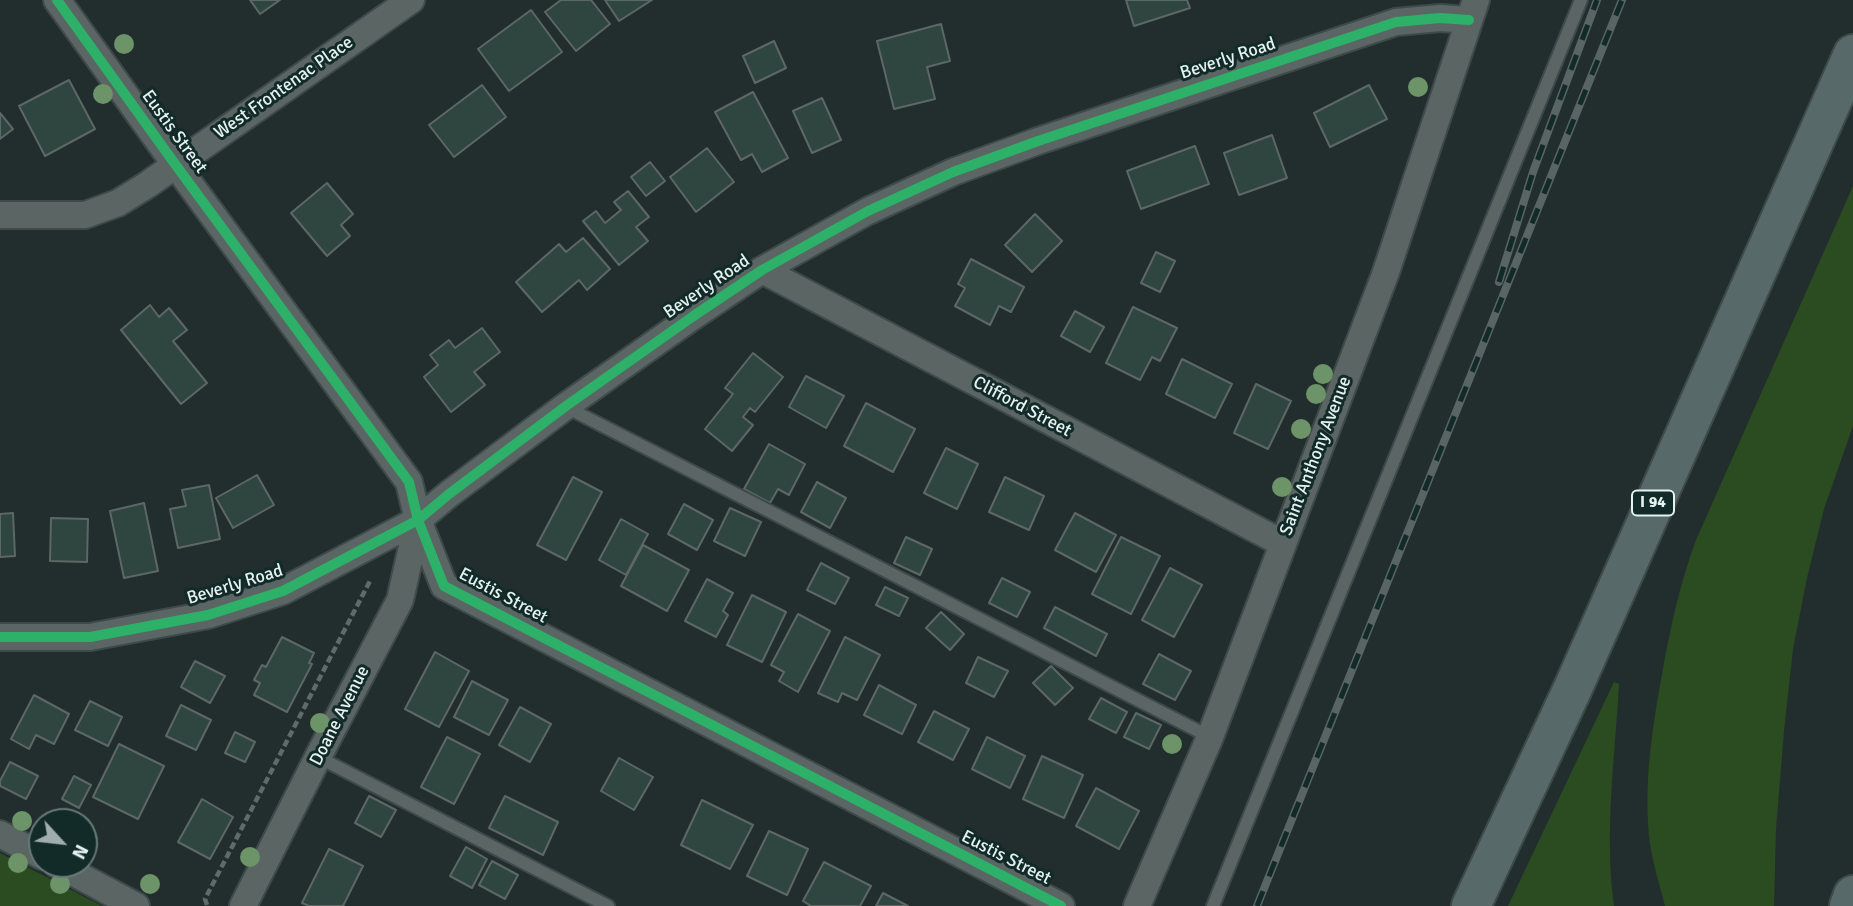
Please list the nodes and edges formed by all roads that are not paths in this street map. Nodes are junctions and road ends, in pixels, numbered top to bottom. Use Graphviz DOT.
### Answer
graph roads {
  1 [pos="57,0"];
  2 [pos="411,0"];
  3 [pos="1581,0"];
  4 [pos="1472,10"];
  5 [pos="1853,54"];
  6 [pos="175,164"];
  7 [pos="0,215"];
  8 [pos="762,270"];
  9 [pos="566,406"];
  10 [pos="418,520"];
  11 [pos="1283,543"];
  12 [pos="0,637"];
  13 [pos="1210,737"];
  14 [pos="318,757"];
  15 [pos="0,834"];
  16 [pos="28,849"];
  17 [pos="83,878"];
  18 [pos="1853,895"];
  19 [pos="136,906"];
  20 [pos="243,906"];
  21 [pos="608,906"];
  22 [pos="1060,906"];
  23 [pos="1137,906"];
  24 [pos="1213,906"];
  25 [pos="1471,906"];
  26 [pos="1849,906"];
  1 -- 6 [label="street, Eustis Street"];
  2 -- 6 [label="street, West Frontenac Place"];
  3 -- 24 [label="lane"];
  4 -- 8 [label="street, Beverly Road"];
  4 -- 11 [label="street, Saint Anthony Avenue"];
  5 -- 25 [label="highway, I 94"];
  6 -- 7 [label="street, West Frontenac Place"];
  6 -- 10 [label="street, Eustis Street"];
  8 -- 9 [label="street, Beverly Road"];
  8 -- 11 [label="street, Clifford Street"];
  9 -- 10 [label="street, Beverly Road"];
  9 -- 13 [label="lane"];
  10 -- 12 [label="street, Beverly Road"];
  10 -- 14 [label="street, Doane Avenue"];
  10 -- 22 [label="street, Eustis Street"];
  11 -- 13 [label="street, Saint Anthony Avenue"];
  13 -- 23 [label="street, Saint Anthony Avenue"];
  14 -- 20 [label="street, Doane Avenue"];
  14 -- 21 [label="lane"];
  15 -- 16 [label="street"];
  17 -- 19 [label="street"];
  18 -- 26 [label="highway"];
}
